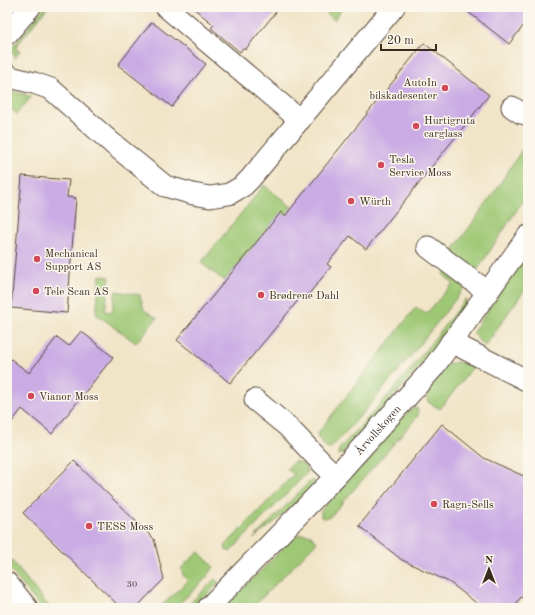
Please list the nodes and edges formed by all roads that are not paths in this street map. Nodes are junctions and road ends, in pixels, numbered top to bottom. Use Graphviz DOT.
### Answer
graph roads {
  1 [pos="30,7"];
  2 [pos="166,7"];
  3 [pos="394,7"];
  4 [pos="7,34"];
  5 [pos="7,74"];
  6 [pos="300,120"];
  7 [pos="528,236"];
  8 [pos="428,247"];
  9 [pos="488,292"];
  10 [pos="452,342"];
  11 [pos="528,381"];
  12 [pos="255,400"];
  13 [pos="336,476"];
  14 [pos="7,583"];
  15 [pos="27,608"];
  16 [pos="208,608"];
  1 -- 4 [label="street"];
  2 -- 6 [label="street"];
  3 -- 6 [label="street"];
  5 -- 6 [label="street"];
  7 -- 9 [label="street, Årvollskogen"];
  8 -- 9 [label="street"];
  9 -- 10 [label="street, Årvollskogen"];
  10 -- 11 [label="street"];
  10 -- 13 [label="street, Årvollskogen"];
  12 -- 13 [label="street"];
  13 -- 16 [label="street, Årvollskogen"];
  14 -- 15 [label="street"];
}
